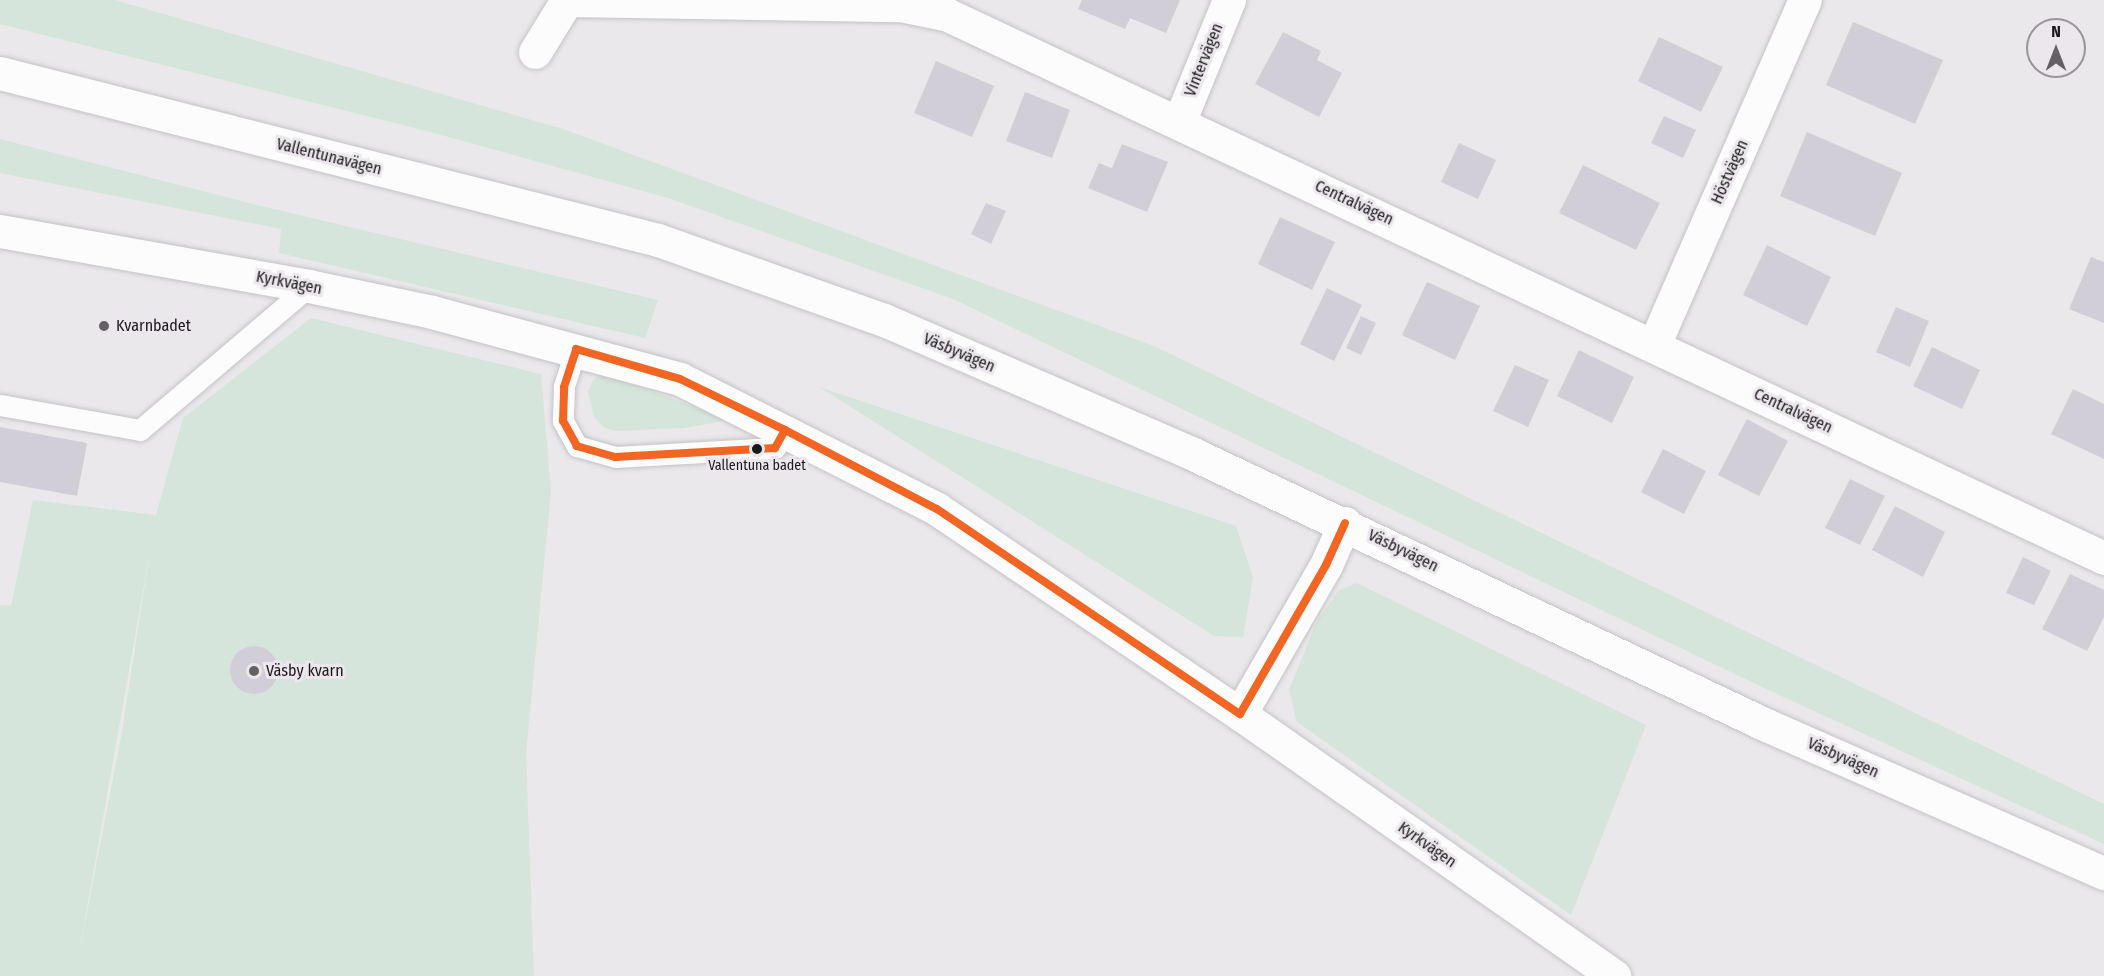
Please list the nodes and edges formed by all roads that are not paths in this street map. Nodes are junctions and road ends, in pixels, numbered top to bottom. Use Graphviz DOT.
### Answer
graph roads {
  1 [pos="566,0"];
  2 [pos="1229,0"];
  3 [pos="1805,0"];
  4 [pos="535,52"];
  5 [pos="0,73"];
  6 [pos="1180,120"];
  7 [pos="0,231"];
  8 [pos="658,240"];
  9 [pos="309,286"];
  10 [pos="1654,345"];
  11 [pos="576,349"];
  12 [pos="0,405"];
  13 [pos="785,430"];
  14 [pos="1345,523"];
  15 [pos="2104,558"];
  16 [pos="1240,714"];
  17 [pos="2104,873"];
  18 [pos="1606,974"];
  1 -- 4 [label="street, Centralvägen"];
  1 -- 6 [label="street, Centralvägen"];
  2 -- 6 [label="street, Vintervägen"];
  3 -- 10 [label="street, Höstvägen"];
  5 -- 8 [label="street, Vallentunavägen"];
  6 -- 10 [label="street, Centralvägen"];
  7 -- 9 [label="street, Kyrkvägen"];
  8 -- 14 [label="street, Väsbyvägen"];
  9 -- 11 [label="street, Kyrkvägen"];
  9 -- 12 [label="lane"];
  10 -- 15 [label="street, Centralvägen"];
  11 -- 13 [label="street, Kyrkvägen"];
  11 -- 13 [label="lane"];
  13 -- 16 [label="street, Kyrkvägen"];
  14 -- 16 [label="street"];
  14 -- 17 [label="street, Väsbyvägen"];
  16 -- 18 [label="street, Kyrkvägen"];
}
